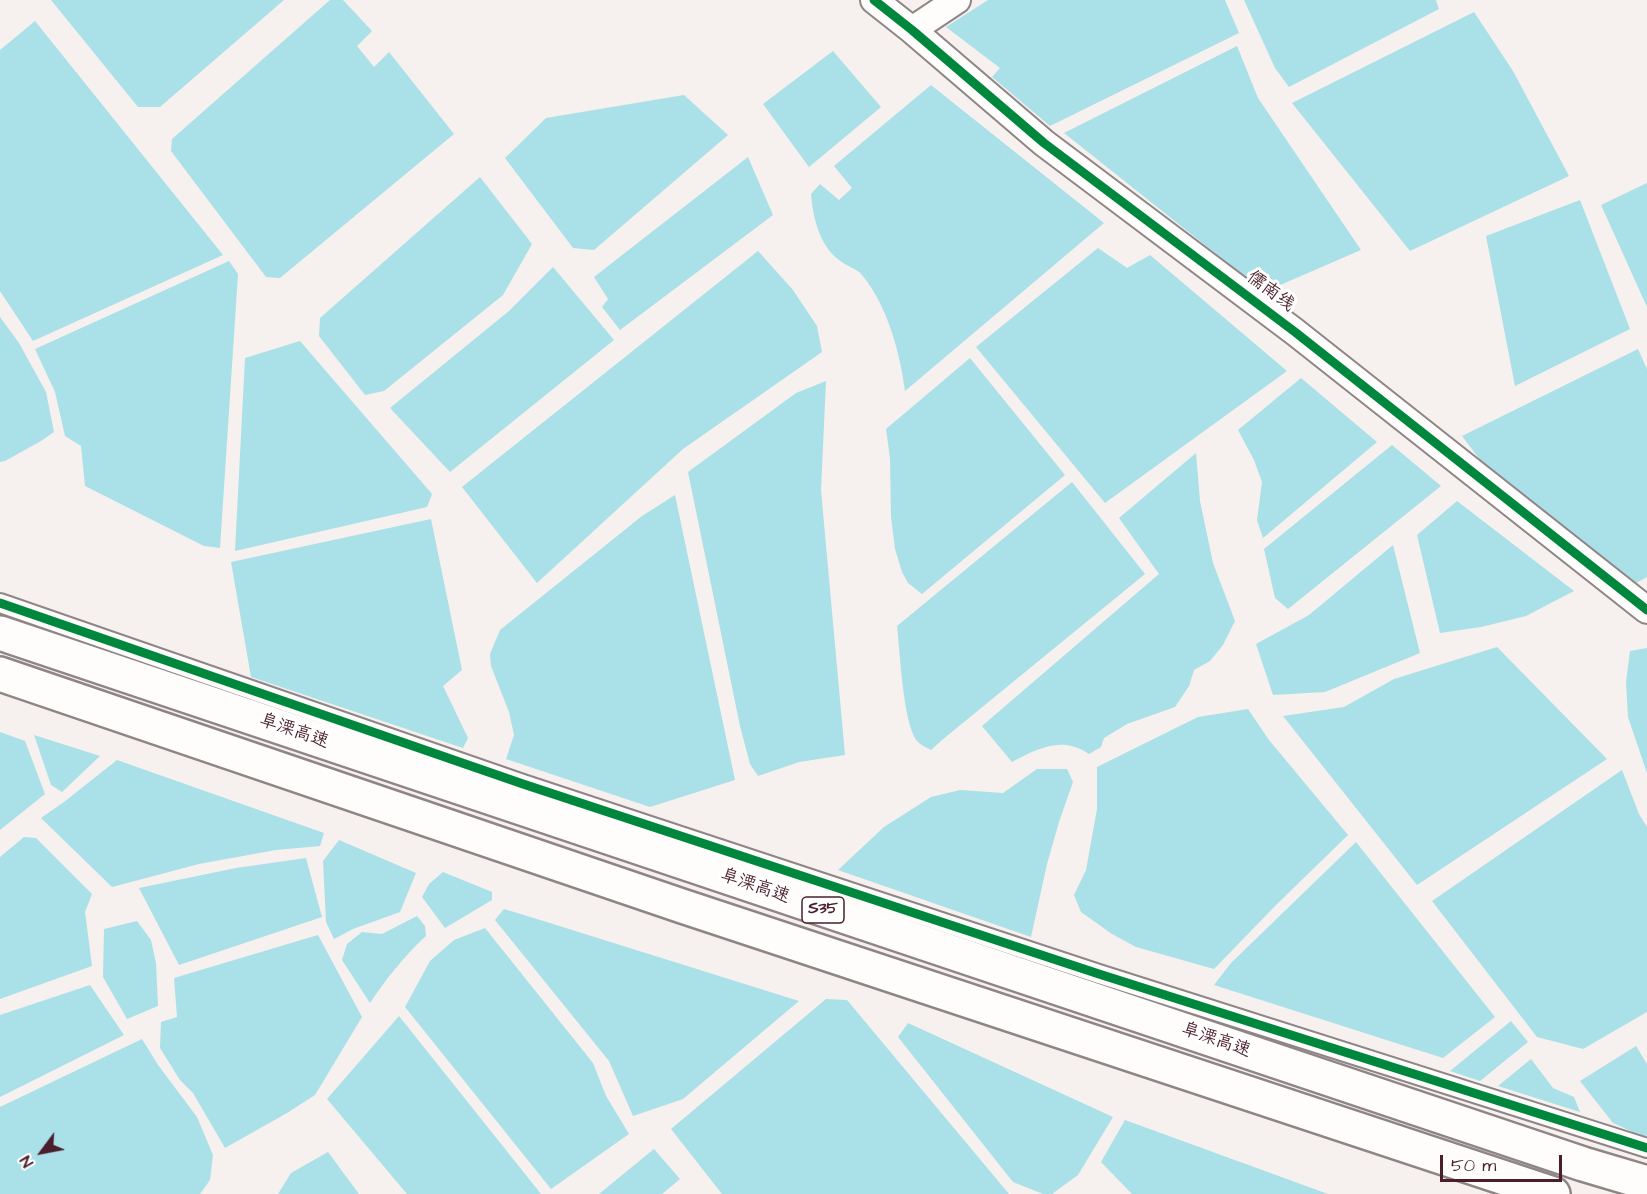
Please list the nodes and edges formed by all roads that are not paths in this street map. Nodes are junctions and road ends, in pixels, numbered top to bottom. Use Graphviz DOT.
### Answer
graph roads {
  1 [pos="874,0"];
  2 [pos="957,0"];
  3 [pos="912,30"];
  4 [pos="0,603"];
  5 [pos="1647,610"];
  6 [pos="0,633"];
  7 [pos="0,674"];
  8 [pos="1647,1148"];
  9 [pos="1647,1183"];
  10 [pos="1552,1194"];
  1 -- 3 [label="street, 儒南线"];
  2 -- 3 [label="street"];
  3 -- 5 [label="street, 儒南线"];
  4 -- 8 [label="street"];
  6 -- 9 [label="highway, 阜溧高速 / S35"];
  7 -- 10 [label="highway, S35"];
}
